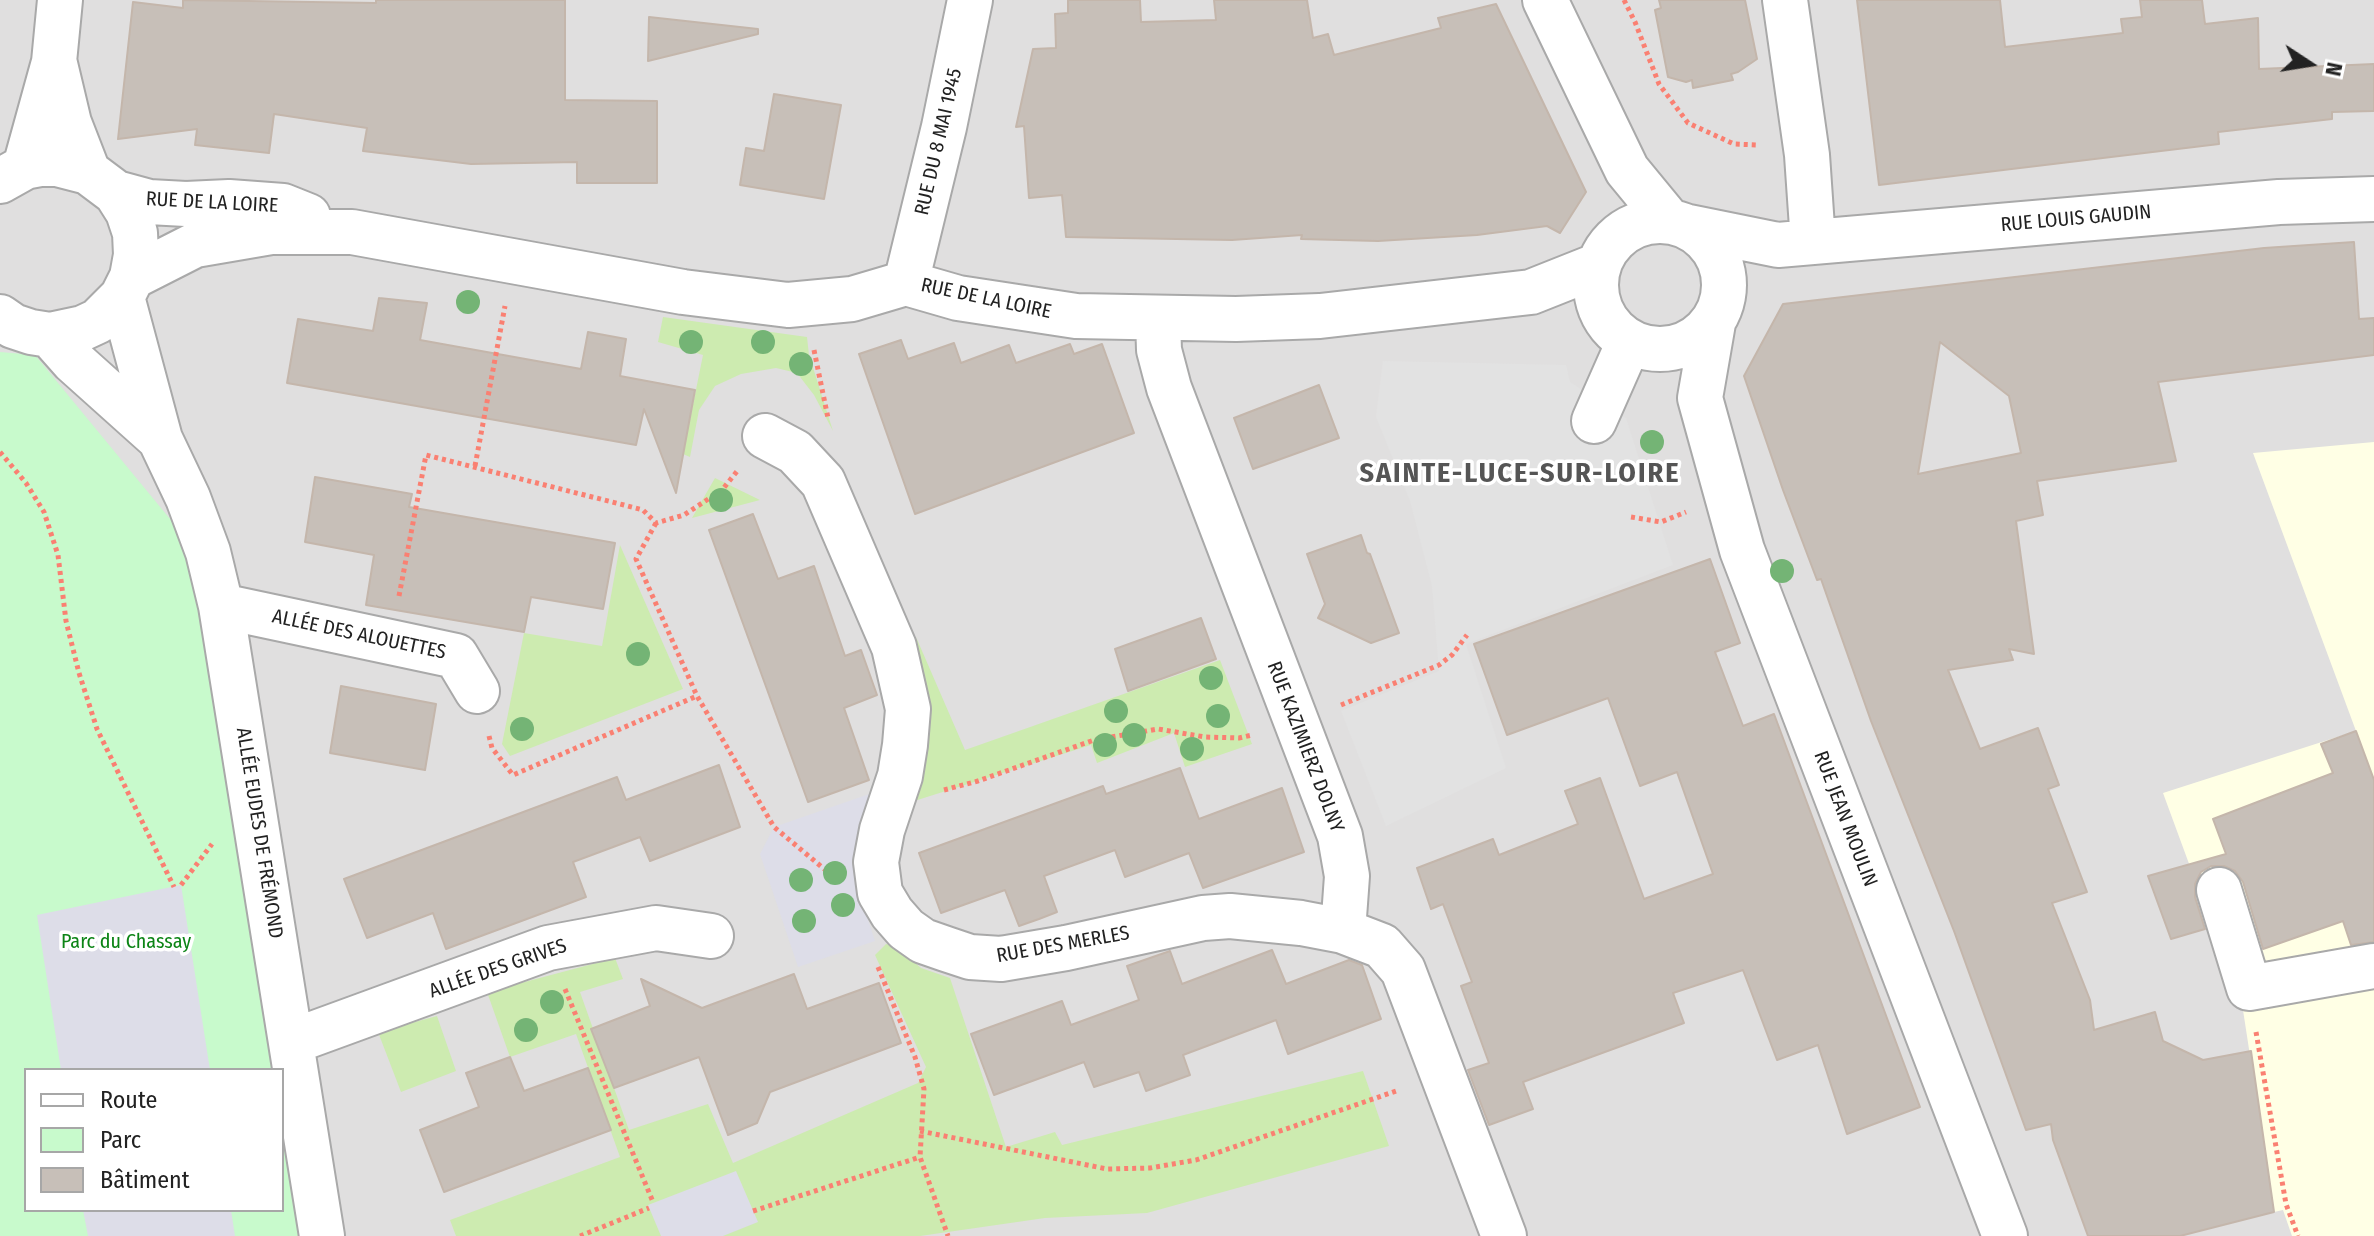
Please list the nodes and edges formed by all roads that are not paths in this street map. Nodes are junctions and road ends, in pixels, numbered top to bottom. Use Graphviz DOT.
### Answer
graph roads {
  1 [pos="60,0"];
  2 [pos="970,0"];
  3 [pos="1545,0"];
  4 [pos="1785,0"];
  5 [pos="54,62"];
  6 [pos="1627,170"];
  7 [pos="13,174"];
  8 [pos="102,182"];
  9 [pos="2374,199"];
  10 [pos="1679,224"];
  11 [pos="352,232"];
  12 [pos="1796,244"];
  13 [pos="1612,248"];
  14 [pos="906,283"];
  15 [pos="127,287"];
  16 [pos="1531,292"];
  17 [pos="1718,306"];
  18 [pos="1158,320"];
  19 [pos="16,329"];
  20 [pos="1626,335"];
  21 [pos="1700,398"];
  22 [pos="1594,421"];
  23 [pos="765,436"];
  24 [pos="160,439"];
  25 [pos="221,606"];
  26 [pos="477,691"];
  27 [pos="2219,890"];
  28 [pos="1343,931"];
  29 [pos="711,936"];
  30 [pos="2374,966"];
  31 [pos="291,1042"];
  32 [pos="322,1236"];
  33 [pos="1504,1236"];
  34 [pos="2005,1236"];
  1 -- 5 [label="street"];
  2 -- 14 [label="street, RUE DU 8 MAI 1945"];
  3 -- 6 [label="street"];
  4 -- 12 [label="street"];
  5 -- 7 [label="street"];
  5 -- 8 [label="street, ALLÉE EUDES DE FRÉMOND"];
  6 -- 10 [label="street"];
  6 -- 13 [label="street"];
  7 -- 8 [label="street, RUE DE LA LOIRE"];
  8 -- 11 [label="street, RUE DE LA LOIRE"];
  8 -- 15 [label="street, ALLÉE EUDES DE FRÉMOND"];
  9 -- 12 [label="street, RUE LOUIS GAUDIN"];
  10 -- 12 [label="street, RUE LOUIS GAUDIN"];
  10 -- 13 [label="street"];
  10 -- 17 [label="street"];
  11 -- 14 [label="street, RUE DE LA LOIRE"];
  11 -- 15 [label="street, RUE DE LA LOIRE"];
  12 -- 17 [label="street"];
  13 -- 16 [label="street, RUE DE LA LOIRE"];
  13 -- 20 [label="street"];
  14 -- 18 [label="street, RUE DE LA LOIRE"];
  15 -- 19 [label="street, RUE DE LA LOIRE"];
  15 -- 24 [label="street, ALLÉE EUDES DE FRÉMOND"];
  16 -- 18 [label="street, RUE DE LA LOIRE"];
  16 -- 20 [label="street, RUE DE LA LOIRE"];
  17 -- 20 [label="street"];
  17 -- 21 [label="street, RUE JEAN MOULIN"];
  18 -- 28 [label="street, RUE KAZIMIERZ DOLNY"];
  19 -- 24 [label="street, ALLÉE EUDES DE FRÉMOND"];
  20 -- 21 [label="street"];
  20 -- 22 [label="street"];
  21 -- 34 [label="street, RUE JEAN MOULIN"];
  23 -- 28 [label="street, RUE DES MERLES"];
  24 -- 25 [label="street, ALLÉE EUDES DE FRÉMOND"];
  25 -- 26 [label="street, ALLÉE DES ALOUETTES"];
  25 -- 31 [label="street, ALLÉE EUDES DE FRÉMOND"];
  27 -- 30 [label="street"];
  28 -- 33 [label="street"];
  29 -- 31 [label="street, ALLÉE DES GRIVES"];
  31 -- 32 [label="street, ALLÉE EUDES DE FRÉMOND"];
}
